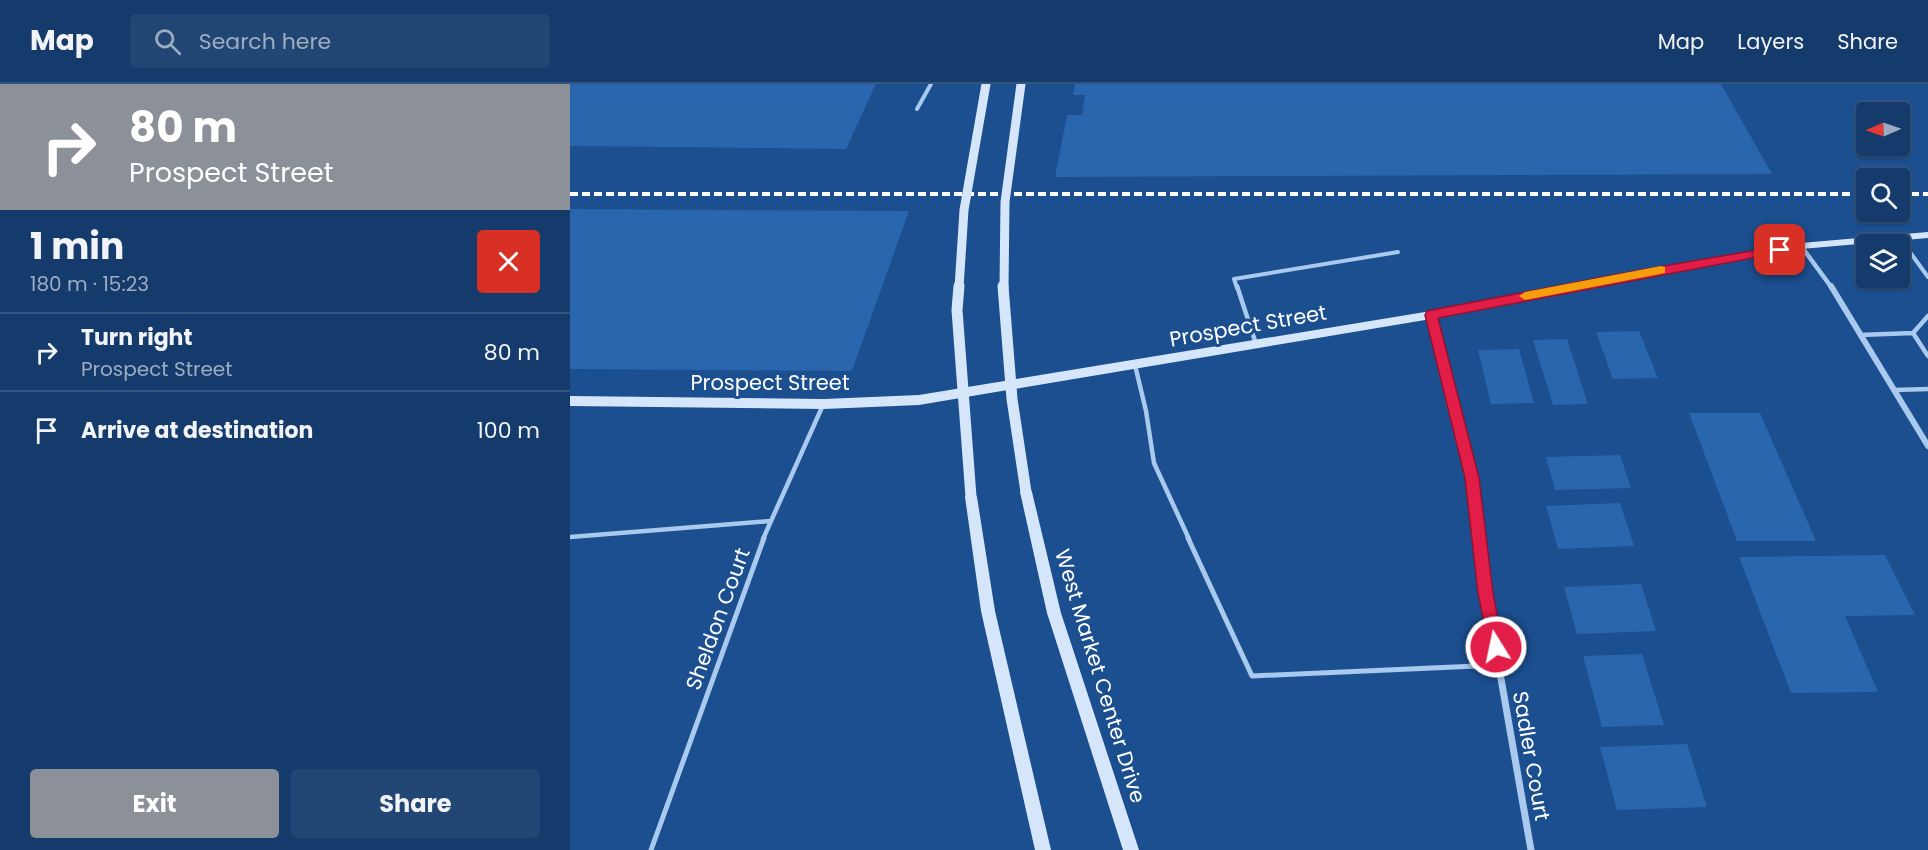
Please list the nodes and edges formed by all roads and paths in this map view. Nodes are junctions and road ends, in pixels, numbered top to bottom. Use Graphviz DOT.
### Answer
graph roads {
  1 [pos="931,84"];
  2 [pos="986,84"];
  3 [pos="1021,84"];
  4 [pos="917,110"];
  5 [pos="1928,235"];
  6 [pos="1910,236"];
  7 [pos="1856,241"];
  8 [pos="1801,246"];
  9 [pos="1398,252"];
  10 [pos="1910,252"];
  11 [pos="1928,277"];
  12 [pos="1431,315"];
  13 [pos="1928,316"];
  14 [pos="1913,333"];
  15 [pos="1860,335"];
  16 [pos="1256,344"];
  17 [pos="1928,356"];
  18 [pos="1134,365"];
  19 [pos="1928,389"];
  20 [pos="1894,390"];
  21 [pos="570,401"];
  22 [pos="824,404"];
  23 [pos="1928,446"];
  24 [pos="770,521"];
  25 [pos="570,537"];
  26 [pos="1499,665"];
  27 [pos="651,850"];
  28 [pos="1043,850"];
  29 [pos="1131,850"];
  30 [pos="1531,850"];
  1 -- 4 [label="lane"];
  2 -- 28 [label="main road, bridge"];
  3 -- 29 [label="main road, West Market Center Drive, bridge"];
  5 -- 6 [label="main road, Prospect Street"];
  7 -- 8 [label="main road, Prospect Street"];
  8 -- 12 [label="main road, Prospect Street"];
  8 -- 15 [label="street"];
  9 -- 16 [label="lane"];
  10 -- 11 [label="lane"];
  12 -- 16 [label="main road, Prospect Street"];
  12 -- 26 [label="street, Sadler Court"];
  13 -- 14 [label="lane"];
  14 -- 15 [label="lane"];
  14 -- 17 [label="lane"];
  15 -- 20 [label="street"];
  16 -- 18 [label="main road, Prospect Street"];
  18 -- 22 [label="main road, Prospect Street"];
  18 -- 26 [label="lane"];
  19 -- 20 [label="lane"];
  20 -- 23 [label="street"];
  21 -- 22 [label="main road, Prospect Street"];
  22 -- 24 [label="lane, Sheldon Court"];
  24 -- 25 [label="lane"];
  24 -- 27 [label="lane, Sheldon Court"];
  26 -- 30 [label="street, Sadler Court"];
}
